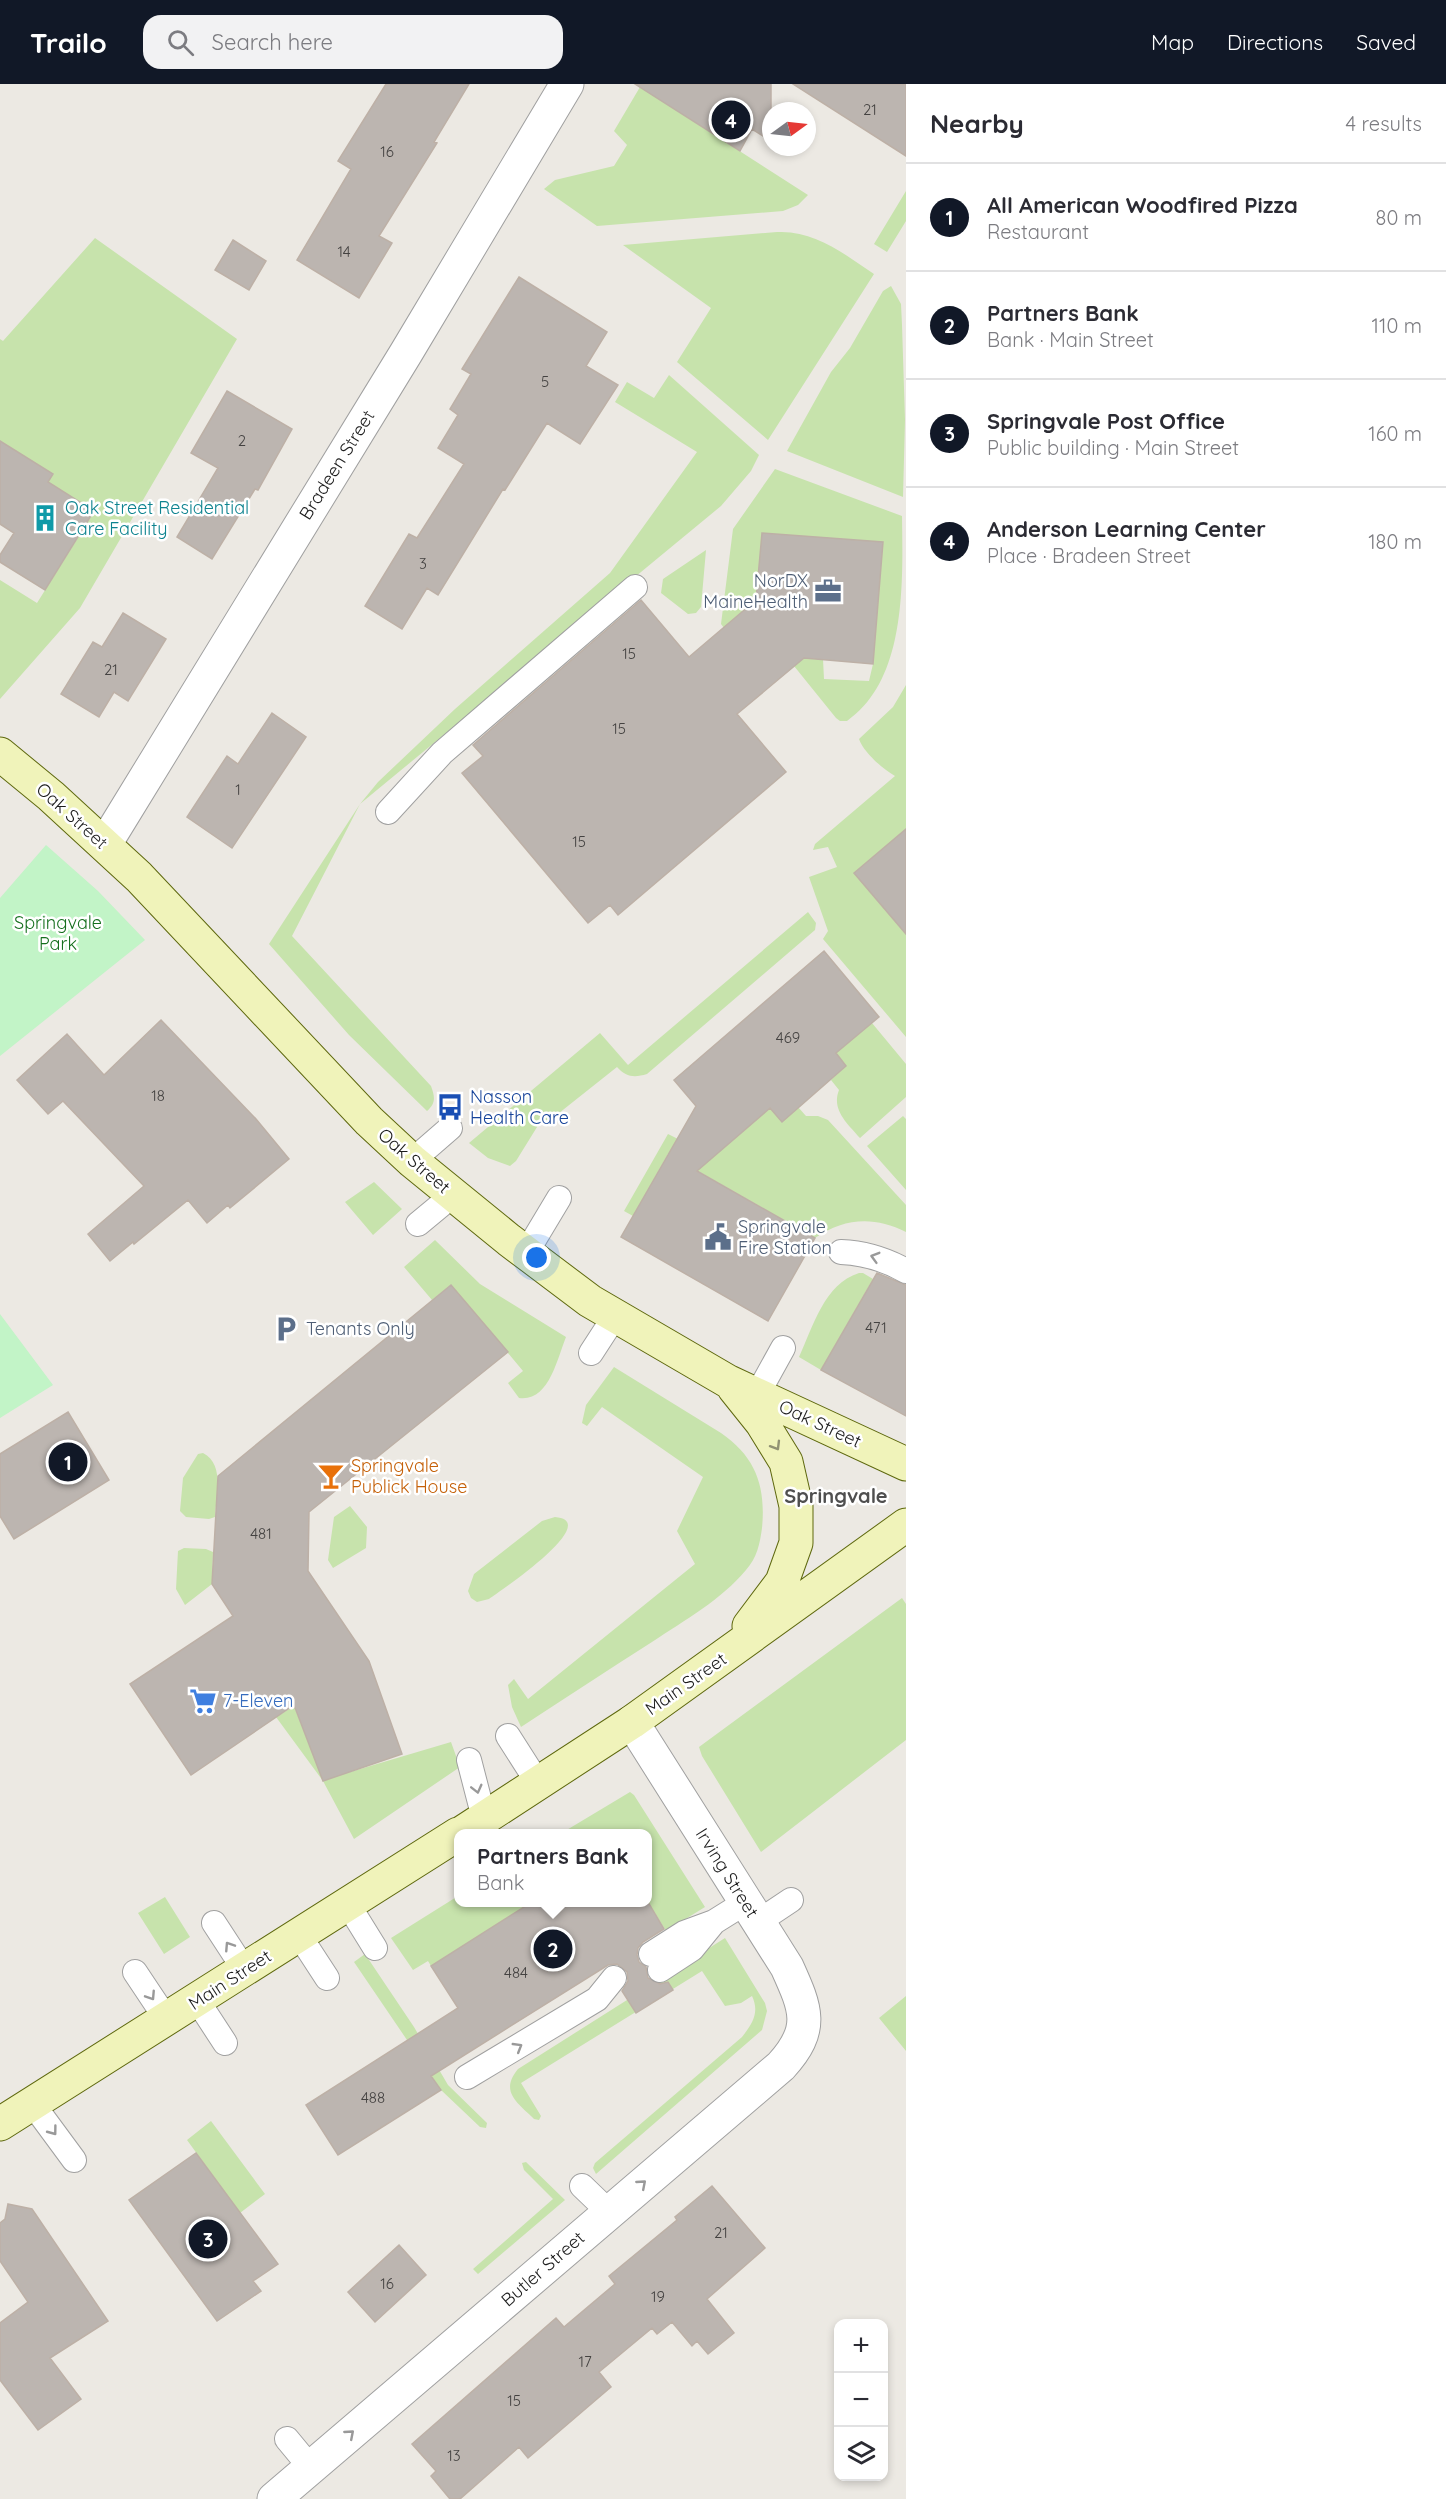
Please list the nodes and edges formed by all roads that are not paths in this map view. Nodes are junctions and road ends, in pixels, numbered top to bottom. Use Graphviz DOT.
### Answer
graph roads {
  1 [pos="567,84"];
  2 [pos="635,587"];
  3 [pos="0,754"];
  4 [pos="387,812"];
  5 [pos="105,844"];
  6 [pos="450,1128"];
  7 [pos="412,1161"];
  8 [pos="453,1195"];
  9 [pos="560,1198"];
  10 [pos="418,1224"];
  11 [pos="841,1252"];
  12 [pos="526,1253"];
  13 [pos="906,1271"];
  14 [pos="615,1316"];
  15 [pos="783,1348"];
  16 [pos="591,1353"];
  17 [pos="743,1389"];
  18 [pos="906,1464"];
  19 [pos="906,1525"];
  20 [pos="727,1655"];
  21 [pos="632,1722"];
  22 [pos="508,1736"];
  23 [pos="469,1760"];
  24 [pos="538,1783"];
  25 [pos="467,1829"];
  26 [pos="454,1837"];
  27 [pos="791,1900"];
  28 [pos="349,1906"];
  29 [pos="752,1912"];
  30 [pos="214,1923"];
  31 [pos="299,1935"];
  32 [pos="375,1948"];
  33 [pos="655,1962"];
  34 [pos="244,1969"];
  35 [pos="135,1972"];
  36 [pos="327,1978"];
  37 [pos="619,1985"];
  38 [pos="197,2000"];
  39 [pos="167,2020"];
  40 [pos="803,2031"];
  41 [pos="225,2043"];
  42 [pos="468,2077"];
  43 [pos="32,2103"];
  44 [pos="1,2122"];
  45 [pos="74,2160"];
  46 [pos="582,2186"];
  47 [pos="609,2212"];
  48 [pos="287,2439"];
  49 [pos="311,2468"];
  50 [pos="274,2499"];
  1 -- 5 [label="street, Bradeen Street"];
  2 -- 4 [label="lane"];
  3 -- 5 [label="main road, Oak Street"];
  5 -- 7 [label="main road, Oak Street"];
  6 -- 7 [label="lane"];
  7 -- 8 [label="main road, Oak Street"];
  8 -- 10 [label="lane"];
  8 -- 12 [label="main road, Oak Street"];
  9 -- 12 [label="lane"];
  13 -- 11 [label="lane, one-way"];
  12 -- 14 [label="main road, Oak Street"];
  14 -- 16 [label="lane"];
  14 -- 17 [label="main road, Oak Street"];
  15 -- 17 [label="lane"];
  17 -- 18 [label="main road, Oak Street"];
  17 -- 20 [label="main road, one-way"];
  19 -- 20 [label="main road, Main Street"];
  20 -- 21 [label="main road, Main Street"];
  21 -- 24 [label="main road, Main Street"];
  21 -- 29 [label="street, Irving Street"];
  22 -- 24 [label="lane"];
  23 -- 25 [label="lane, one-way"];
  24 -- 25 [label="main road, Main Street"];
  26 -- 28 [label="main road, Main Street"];
  27 -- 29 [label="lane"];
  28 -- 31 [label="main road, Main Street"];
  28 -- 32 [label="lane"];
  29 -- 33 [label="lane"];
  29 -- 40 [label="street, Irving Street"];
  34 -- 30 [label="lane, one-way"];
  31 -- 34 [label="main road, Main Street"];
  31 -- 36 [label="lane"];
  34 -- 38 [label="main road, Main Street"];
  35 -- 39 [label="lane, one-way"];
  42 -- 37 [label="lane, one-way"];
  38 -- 39 [label="main road, Main Street"];
  38 -- 41 [label="lane"];
  39 -- 43 [label="main road, Main Street"];
  47 -- 40 [label="street, Butler Street, one-way"];
  43 -- 44 [label="main road, Main Street"];
  43 -- 45 [label="lane, one-way"];
  46 -- 47 [label="lane"];
  49 -- 47 [label="street, Butler Street, one-way"];
  48 -- 49 [label="lane"];
  49 -- 50 [label="street, Butler Street"];
}
